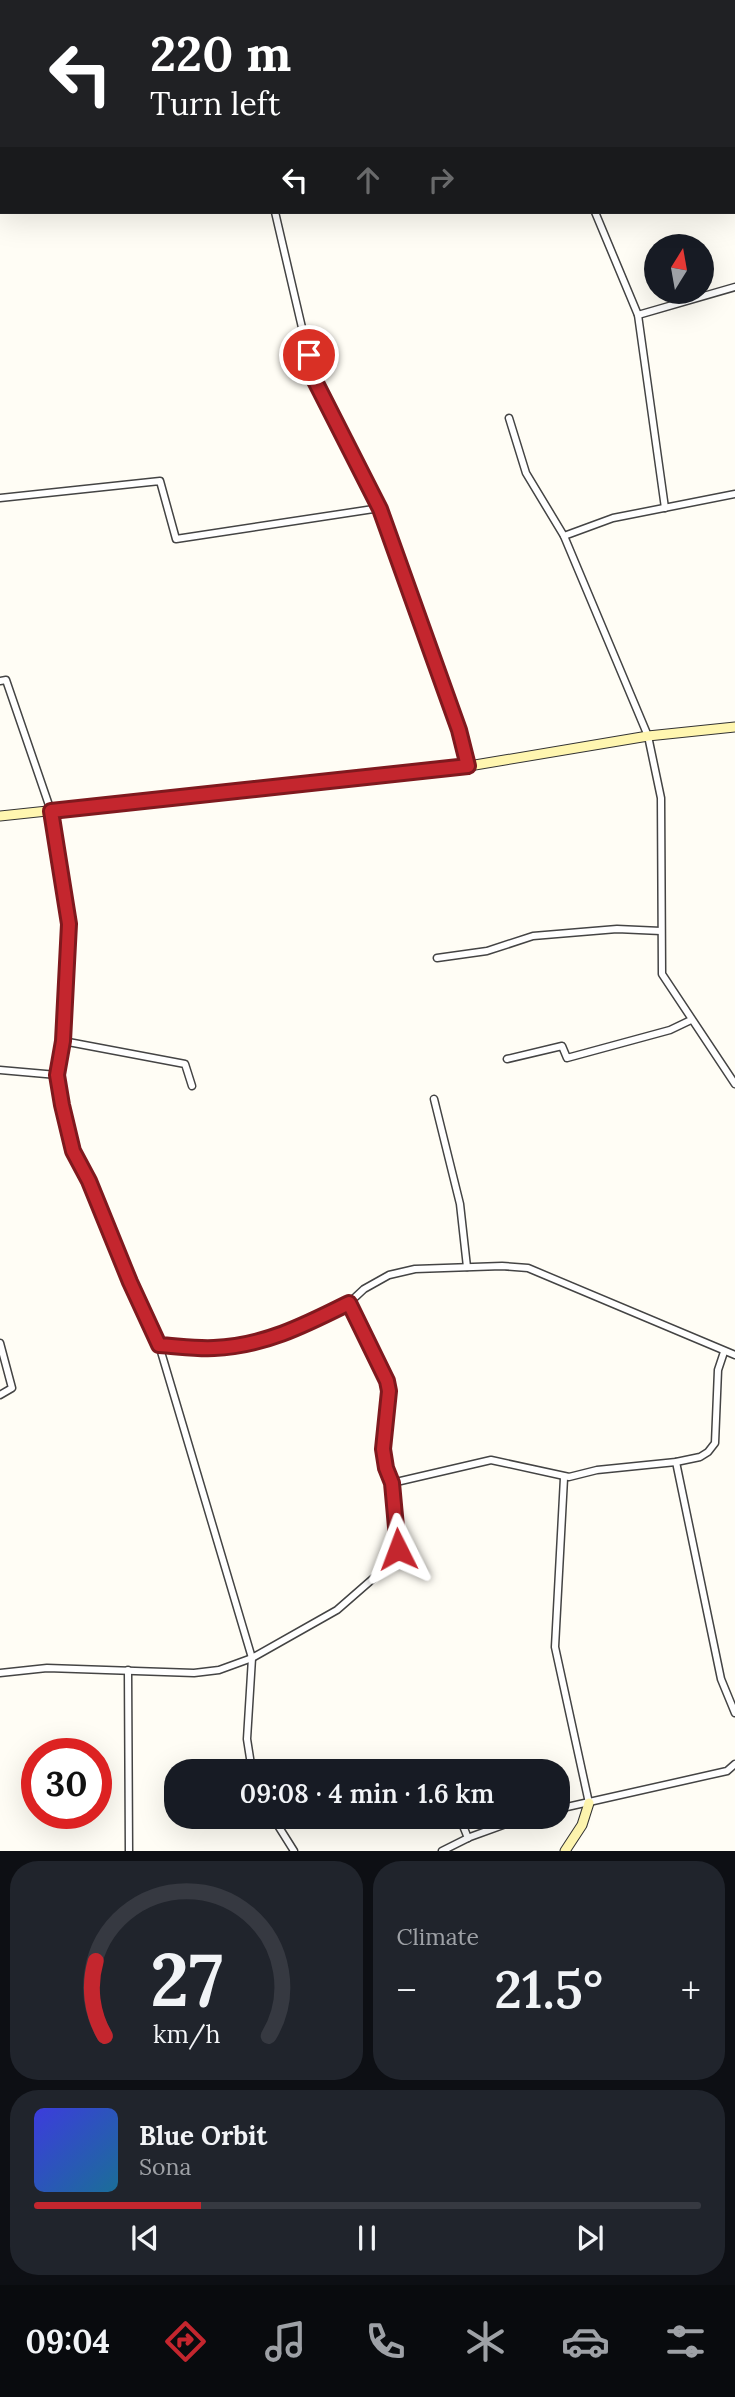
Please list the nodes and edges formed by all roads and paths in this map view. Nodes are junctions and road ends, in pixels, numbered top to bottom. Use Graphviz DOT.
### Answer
graph roads {
  1 [pos="275,214"];
  2 [pos="596,214"];
  3 [pos="735,288"];
  4 [pos="638,315"];
  5 [pos="509,418"];
  6 [pos="735,494"];
  7 [pos="0,498"];
  8 [pos="665,508"];
  9 [pos="380,509"];
  10 [pos="564,536"];
  11 [pos="0,681"];
  12 [pos="735,727"];
  13 [pos="648,736"];
  14 [pos="468,766"];
  15 [pos="51,811"];
  16 [pos="0,816"];
  17 [pos="661,931"];
  18 [pos="437,958"];
  19 [pos="691,1020"];
  20 [pos="63,1041"];
  21 [pos="506,1059"];
  22 [pos="0,1070"];
  23 [pos="57,1075"];
  24 [pos="735,1084"];
  25 [pos="192,1086"];
  26 [pos="434,1100"];
  27 [pos="467,1267"];
  28 [pos="349,1303"];
  29 [pos="0,1343"];
  30 [pos="159,1345"];
  31 [pos="724,1352"];
  32 [pos="735,1355"];
  33 [pos="0,1395"];
  34 [pos="676,1462"];
  35 [pos="564,1478"];
  36 [pos="392,1483"];
  37 [pos="252,1658"];
  38 [pos="128,1670"];
  39 [pos="0,1673"];
  40 [pos="735,1713"];
  41 [pos="250,1759"];
  42 [pos="735,1764"];
  43 [pos="589,1803"];
  44 [pos="570,1807"];
  45 [pos="280,1829"];
  46 [pos="465,1829"];
  47 [pos="493,1829"];
  48 [pos="468,1838"];
  49 [pos="129,1851"];
  50 [pos="294,1851"];
  51 [pos="442,1851"];
  52 [pos="565,1851"];
  1 -- 9 [label="street"];
  2 -- 4 [label="street"];
  3 -- 4 [label="street"];
  4 -- 8 [label="street"];
  5 -- 10 [label="street"];
  6 -- 8 [label="street"];
  7 -- 9 [label="street"];
  8 -- 10 [label="street"];
  9 -- 14 [label="street"];
  10 -- 13 [label="street"];
  11 -- 15 [label="street"];
  12 -- 13 [label="street"];
  13 -- 14 [label="street"];
  13 -- 17 [label="street"];
  14 -- 15 [label="street"];
  15 -- 16 [label="street"];
  15 -- 20 [label="street"];
  17 -- 18 [label="street"];
  17 -- 19 [label="street"];
  19 -- 21 [label="street"];
  19 -- 24 [label="street"];
  20 -- 23 [label="street"];
  20 -- 25 [label="street"];
  22 -- 23 [label="street"];
  23 -- 30 [label="street"];
  26 -- 27 [label="street"];
  27 -- 28 [label="street"];
  27 -- 31 [label="street"];
  28 -- 30 [label="street"];
  28 -- 36 [label="street"];
  29 -- 33 [label="street"];
  30 -- 37 [label="street"];
  31 -- 32 [label="street"];
  31 -- 34 [label="street"];
  34 -- 35 [label="street"];
  34 -- 40 [label="street"];
  35 -- 36 [label="street"];
  35 -- 43 [label="street"];
  36 -- 37 [label="street"];
  37 -- 38 [label="street"];
  37 -- 41 [label="street"];
  38 -- 39 [label="street"];
  38 -- 49 [label="street"];
  42 -- 43 [label="street"];
  43 -- 44 [label="street"];
  43 -- 52 [label="street"];
  45 -- 50 [label="street"];
  46 -- 48 [label="street"];
  47 -- 48 [label="street"];
  48 -- 51 [label="street"];
}
